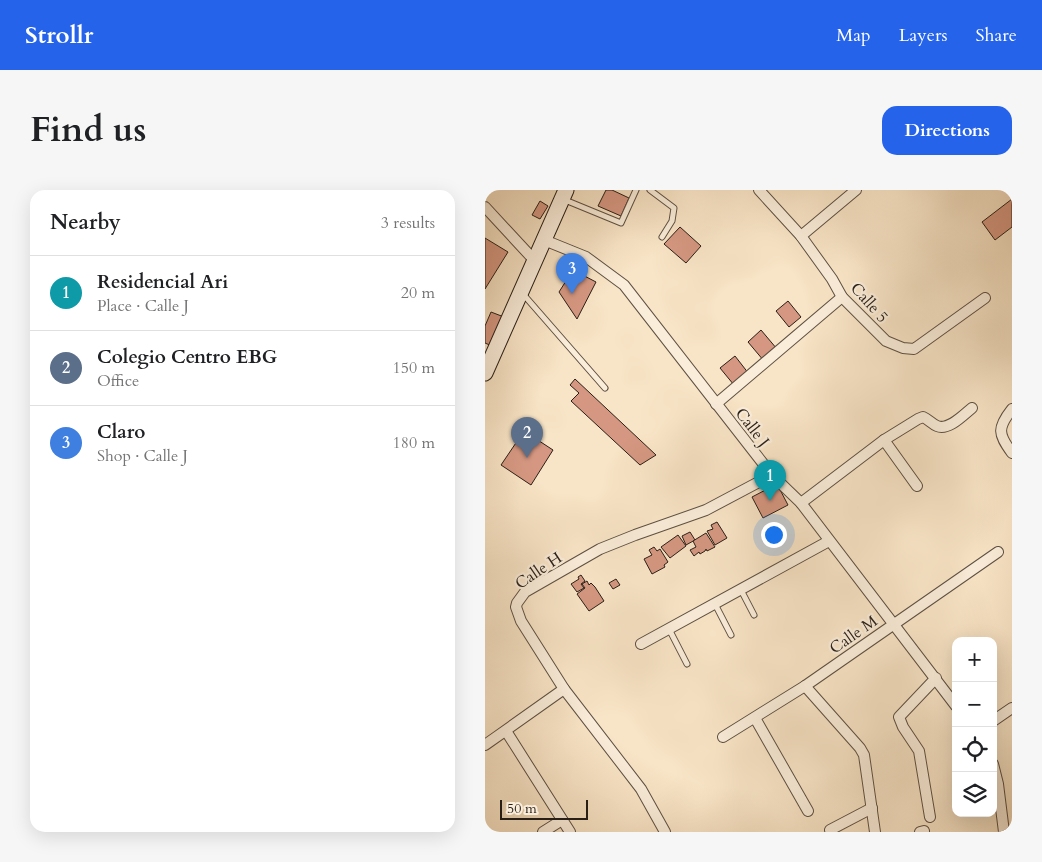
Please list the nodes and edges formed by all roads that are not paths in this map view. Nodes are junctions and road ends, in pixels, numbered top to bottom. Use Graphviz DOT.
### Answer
graph roads {
  1 [pos="636,190"];
  2 [pos="650,190"];
  3 [pos="759,190"];
  4 [pos="856,190"];
  5 [pos="564,194"];
  6 [pos="485,207"];
  7 [pos="662,236"];
  8 [pos="801,236"];
  9 [pos="544,240"];
  10 [pos="535,261"];
  11 [pos="521,292"];
  12 [pos="842,297"];
  13 [pos="985,298"];
  14 [pos="485,373"];
  15 [pos="605,388"];
  16 [pos="716,404"];
  17 [pos="972,408"];
  18 [pos="1012,409"];
  19 [pos="884,440"];
  20 [pos="1012,453"];
  21 [pos="772,475"];
  22 [pos="917,486"];
  23 [pos="801,503"];
  24 [pos="829,541"];
  25 [pos="998,552"];
  26 [pos="741,589"];
  27 [pos="715,603"];
  28 [pos="754,615"];
  29 [pos="894,624"];
  30 [pos="669,629"];
  31 [pos="731,635"];
  32 [pos="641,644"];
  33 [pos="687,664"];
  34 [pos="936,678"];
  35 [pos="805,686"];
  36 [pos="564,689"];
  37 [pos="952,700"];
  38 [pos="1012,708"];
  39 [pos="997,717"];
  40 [pos="755,718"];
  41 [pos="506,732"];
  42 [pos="723,737"];
  43 [pos="485,746"];
  44 [pos="995,772"];
  45 [pos="872,808"];
  46 [pos="808,811"];
  47 [pos="930,817"];
  48 [pos="562,820"];
  49 [pos="830,830"];
  50 [pos="543,832"];
  51 [pos="570,832"];
  52 [pos="665,832"];
  53 [pos="875,832"];
  54 [pos="1004,832"];
  1 -- 5 [label="lane"];
  2 -- 7 [label="lane"];
  3 -- 8 [label="street, Calle 5"];
  4 -- 8 [label="street"];
  5 -- 9 [label="main road"];
  6 -- 10 [label="street"];
  8 -- 12 [label="street, Calle 5"];
  9 -- 10 [label="main road"];
  9 -- 16 [label="street, Calle J"];
  10 -- 11 [label="main road"];
  11 -- 14 [label="main road"];
  11 -- 15 [label="lane"];
  12 -- 13 [label="street, Calle 5"];
  12 -- 16 [label="street"];
  16 -- 21 [label="street, Calle J"];
  17 -- 19 [label="street"];
  18 -- 20 [label="street"];
  19 -- 22 [label="street"];
  19 -- 23 [label="street"];
  21 -- 23 [label="street, Calle J"];
  21 -- 36 [label="street, Calle H"];
  23 -- 24 [label="street, Calle J"];
  24 -- 26 [label="street"];
  24 -- 29 [label="street, Calle J"];
  25 -- 29 [label="street, Calle M"];
  26 -- 27 [label="street"];
  26 -- 28 [label="lane"];
  27 -- 30 [label="street"];
  27 -- 31 [label="lane"];
  29 -- 34 [label="street, Calle J"];
  29 -- 35 [label="street, Calle M"];
  30 -- 32 [label="street"];
  30 -- 33 [label="lane"];
  34 -- 37 [label="street, Calle J"];
  34 -- 47 [label="street"];
  35 -- 40 [label="street, Calle M"];
  35 -- 45 [label="street"];
  36 -- 41 [label="street"];
  36 -- 52 [label="street, Calle H"];
  38 -- 39 [label="street"];
  40 -- 42 [label="street, Calle M"];
  40 -- 46 [label="street"];
  41 -- 43 [label="street"];
  41 -- 48 [label="street"];
  44 -- 54 [label="street"];
  45 -- 49 [label="street"];
  45 -- 53 [label="street"];
  48 -- 50 [label="street"];
  48 -- 51 [label="street"];
}
